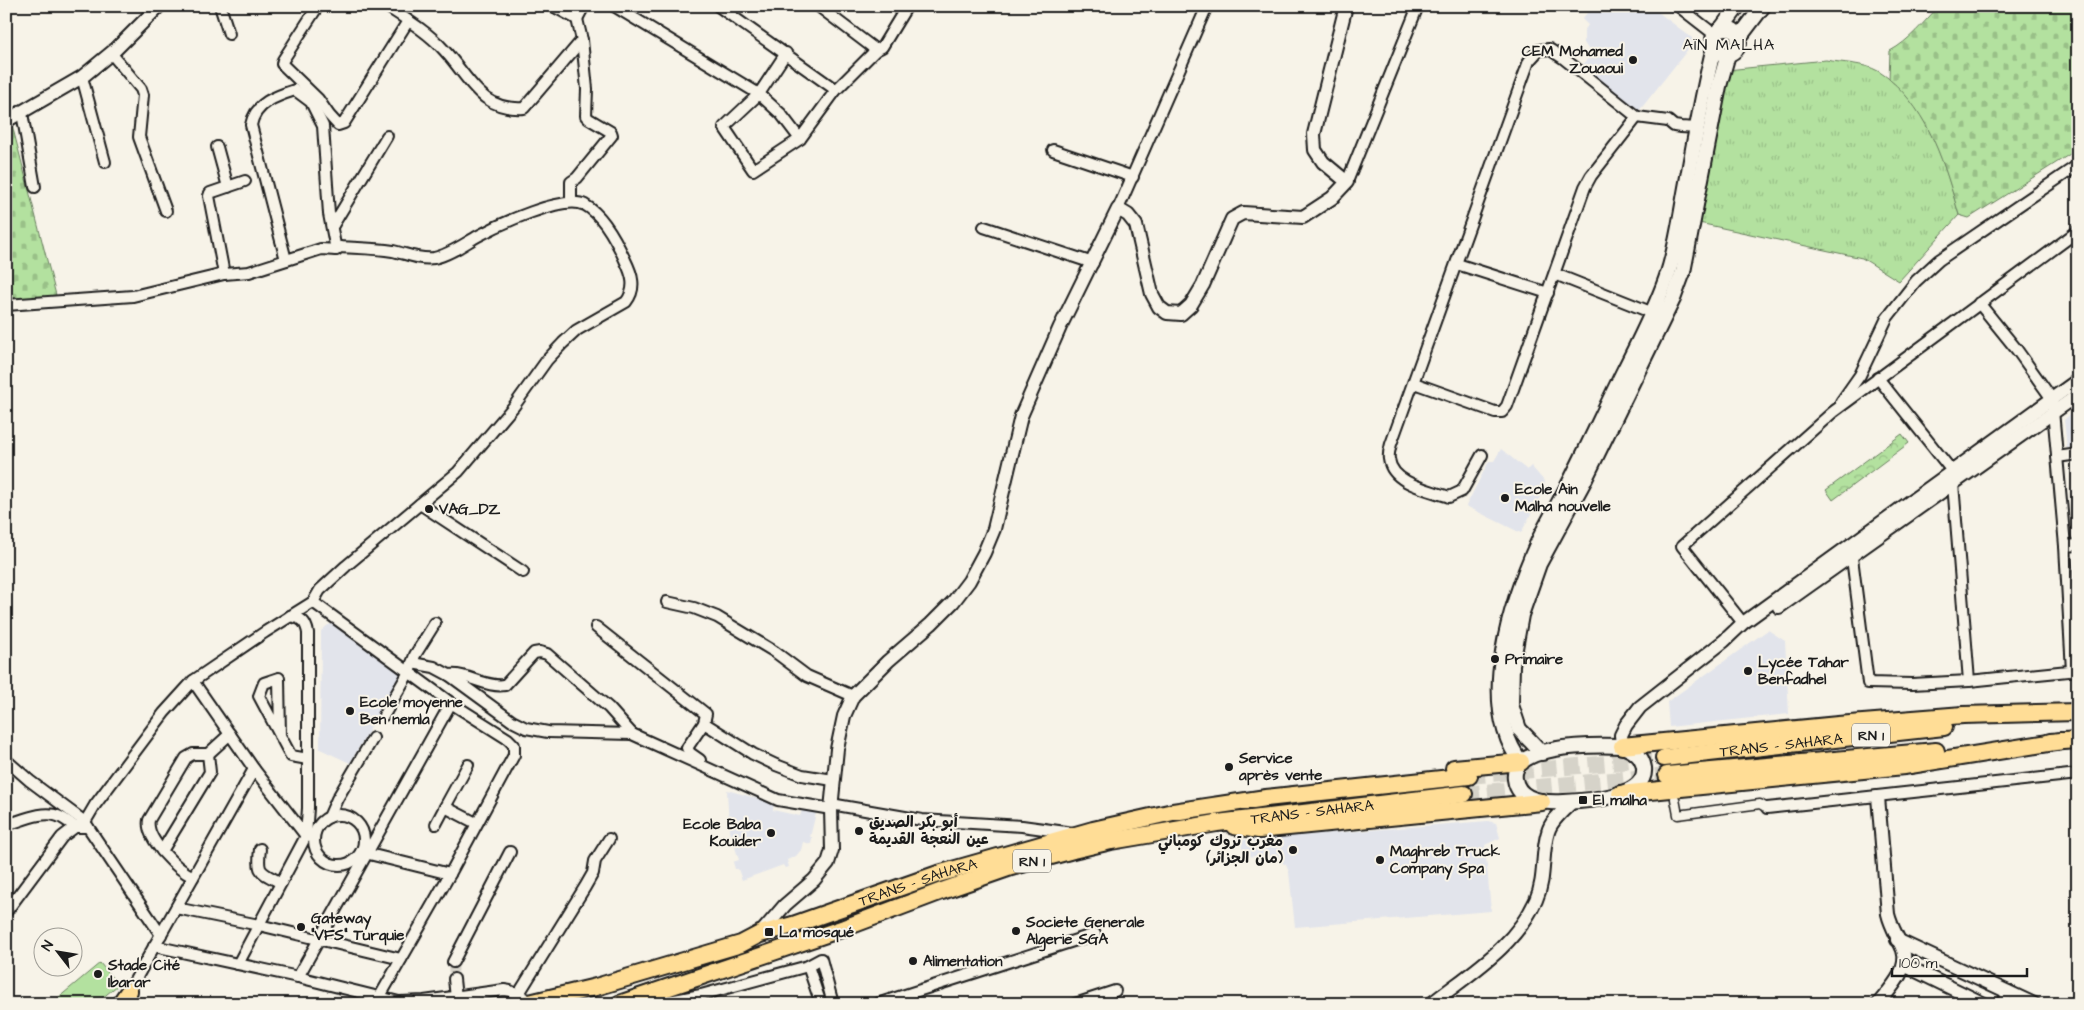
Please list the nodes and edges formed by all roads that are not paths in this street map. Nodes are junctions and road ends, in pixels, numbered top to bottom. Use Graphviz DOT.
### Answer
graph roads {
  1 [pos="159,6"];
  2 [pos="220,6"];
  3 [pos="318,6"];
  4 [pos="386,6"];
  5 [pos="553,6"];
  6 [pos="584,6"];
  7 [pos="614,6"];
  8 [pos="718,6"];
  9 [pos="818,6"];
  10 [pos="908,6"];
  11 [pos="1207,6"];
  12 [pos="1346,6"];
  13 [pos="1418,6"];
  14 [pos="1678,6"];
  15 [pos="1738,6"];
  16 [pos="1763,6"];
  17 [pos="577,19"];
  18 [pos="408,20"];
  19 [pos="229,34"];
  20 [pos="1716,36"];
  21 [pos="1738,39"];
  22 [pos="582,40"];
  23 [pos="876,50"];
  24 [pos="111,53"];
  25 [pos="786,53"];
  26 [pos="1728,54"];
  27 [pos="82,78"];
  28 [pos="836,90"];
  29 [pos="758,94"];
  30 [pos="22,113"];
  31 [pos="1637,117"];
  32 [pos="6,121"];
  33 [pos="1698,128"];
  34 [pos="387,136"];
  35 [pos="800,139"];
  36 [pos="217,147"];
  37 [pos="1052,150"];
  38 [pos="105,162"];
  39 [pos="2078,165"];
  40 [pos="1133,177"];
  41 [pos="245,181"];
  42 [pos="1347,182"];
  43 [pos="35,187"];
  44 [pos="228,187"];
  45 [pos="571,202"];
  46 [pos="1118,209"];
  47 [pos="166,211"];
  48 [pos="332,227"];
  49 [pos="984,227"];
  50 [pos="2078,231"];
  51 [pos="336,250"];
  52 [pos="286,260"];
  53 [pos="1093,264"];
  54 [pos="1457,264"];
  55 [pos="224,274"];
  56 [pos="1555,274"];
  57 [pos="1548,293"];
  58 [pos="1979,303"];
  59 [pos="6,305"];
  60 [pos="1653,313"];
  61 [pos="1878,378"];
  62 [pos="2078,380"];
  63 [pos="1414,383"];
  64 [pos="2078,395"];
  65 [pos="2052,399"];
  66 [pos="1833,412"];
  67 [pos="2053,412"];
  68 [pos="2078,454"];
  69 [pos="1482,455"];
  70 [pos="2057,457"];
  71 [pos="1952,471"];
  72 [pos="1953,485"];
  73 [pos="420,504"];
  74 [pos="2078,545"];
  75 [pos="2065,546"];
  76 [pos="1851,550"];
  77 [pos="523,572"];
  78 [pos="313,602"];
  79 [pos="667,602"];
  80 [pos="290,616"];
  81 [pos="435,623"];
  82 [pos="1743,623"];
  83 [pos="596,627"];
  84 [pos="1724,642"];
  85 [pos="411,667"];
  86 [pos="2075,670"];
  87 [pos="449,675"];
  88 [pos="193,681"];
  89 [pos="1969,681"];
  90 [pos="853,696"];
  91 [pos="451,702"];
  92 [pos="2078,712"];
  93 [pos="384,715"];
  94 [pos="704,723"];
  95 [pos="230,734"];
  96 [pos="632,734"];
  97 [pos="280,736"];
  98 [pos="373,738"];
  99 [pos="2078,740"];
  100 [pos="2061,741"];
  101 [pos="1622,746"];
  102 [pos="1542,752"];
  103 [pos="208,754"];
  104 [pos="308,758"];
  105 [pos="1664,758"];
  106 [pos="6,760"];
  107 [pos="1521,762"];
  108 [pos="468,765"];
  109 [pos="254,769"];
  110 [pos="2078,774"];
  111 [pos="1667,775"];
  112 [pos="1469,776"];
  113 [pos="833,780"];
  114 [pos="744,786"];
  115 [pos="1464,794"];
  116 [pos="1620,794"];
  117 [pos="1878,797"];
  118 [pos="1266,798"];
  119 [pos="1675,799"];
  120 [pos="1542,802"];
  121 [pos="1572,802"];
  122 [pos="831,806"];
  123 [pos="445,807"];
  124 [pos="1767,808"];
  125 [pos="329,817"];
  126 [pos="476,823"];
  127 [pos="1217,823"];
  128 [pos="86,824"];
  129 [pos="436,824"];
  130 [pos="6,825"];
  131 [pos="75,827"];
  132 [pos="1079,834"];
  133 [pos="310,837"];
  134 [pos="609,839"];
  135 [pos="260,849"];
  136 [pos="162,851"];
  137 [pos="510,852"];
  138 [pos="363,853"];
  139 [pos="450,874"];
  140 [pos="193,877"];
  141 [pos="281,883"];
  142 [pos="176,908"];
  143 [pos="6,912"];
  144 [pos="259,925"];
  145 [pos="161,934"];
  146 [pos="760,934"];
  147 [pos="1095,934"];
  148 [pos="320,940"];
  149 [pos="1897,940"];
  150 [pos="154,946"];
  151 [pos="401,959"];
  152 [pos="453,962"];
  153 [pos="238,964"];
  154 [pos="1904,965"];
  155 [pos="808,966"];
  156 [pos="298,977"];
  157 [pos="454,979"];
  158 [pos="1115,991"];
  159 [pos="2008,991"];
  160 [pos="379,998"];
  161 [pos="456,998"];
  162 [pos="642,998"];
  163 [pos="128,1000"];
  164 [pos="525,1000"];
  165 [pos="619,1004"];
  166 [pos="659,1004"];
  167 [pos="821,1004"];
  168 [pos="832,1004"];
  169 [pos="877,1004"];
  170 [pos="1075,1004"];
  171 [pos="1431,1004"];
  172 [pos="1878,1004"];
  173 [pos="1984,1004"];
  174 [pos="2002,1004"];
  175 [pos="2034,1004"];
  1 -- 24 [label="street"];
  2 -- 19 [label="street"];
  3 -- 18 [label="street"];
  4 -- 18 [label="street"];
  5 -- 17 [label="street"];
  6 -- 17 [label="street"];
  7 -- 29 [label="street"];
  8 -- 25 [label="street"];
  9 -- 23 [label="street"];
  10 -- 23 [label="street"];
  11 -- 40 [label="street"];
  12 -- 42 [label="street"];
  13 -- 42 [label="street"];
  14 -- 20 [label="street"];
  15 -- 20 [label="main road"];
  16 -- 21 [label="main road"];
  17 -- 22 [label="street"];
  18 -- 22 [label="street"];
  20 -- 21 [label="main road"];
  20 -- 26 [label="main road"];
  20 -- 33 [label="main road"];
  21 -- 26 [label="main road"];
  22 -- 45 [label="street"];
  23 -- 28 [label="street"];
  24 -- 27 [label="street"];
  24 -- 47 [label="street"];
  25 -- 28 [label="street"];
  25 -- 29 [label="street"];
  26 -- 102 [label="main road"];
  27 -- 30 [label="street"];
  27 -- 38 [label="street"];
  28 -- 35 [label="street"];
  29 -- 35 [label="street"];
  29 -- 35 [label="street"];
  30 -- 32 [label="street"];
  30 -- 43 [label="street"];
  31 -- 33 [label="street"];
  31 -- 54 [label="street"];
  31 -- 56 [label="street"];
  33 -- 60 [label="main road"];
  34 -- 48 [label="street"];
  36 -- 44 [label="street"];
  37 -- 40 [label="street"];
  39 -- 66 [label="street"];
  40 -- 46 [label="street"];
  41 -- 44 [label="street"];
  42 -- 46 [label="street"];
  44 -- 55 [label="street"];
  45 -- 51 [label="street"];
  45 -- 73 [label="street"];
  46 -- 53 [label="street"];
  48 -- 51 [label="street"];
  48 -- 52 [label="street"];
  49 -- 53 [label="street"];
  50 -- 58 [label="street"];
  51 -- 52 [label="street"];
  52 -- 55 [label="street"];
  53 -- 90 [label="street"];
  54 -- 57 [label="street"];
  54 -- 63 [label="street"];
  55 -- 59 [label="street"];
  56 -- 57 [label="street"];
  56 -- 60 [label="street"];
  57 -- 63 [label="street"];
  58 -- 61 [label="street"];
  58 -- 65 [label="street"];
  60 -- 107 [label="main road"];
  61 -- 66 [label="street"];
  61 -- 71 [label="street"];
  62 -- 65 [label="street"];
  63 -- 69 [label="street"];
  64 -- 67 [label="street"];
  65 -- 67 [label="street"];
  65 -- 71 [label="street"];
  66 -- 82 [label="street"];
  67 -- 70 [label="street"];
  67 -- 72 [label="street"];
  68 -- 70 [label="street"];
  70 -- 75 [label="street"];
  71 -- 72 [label="street"];
  71 -- 76 [label="street"];
  72 -- 76 [label="street"];
  72 -- 89 [label="street"];
  73 -- 77 [label="street"];
  73 -- 78 [label="street"];
  74 -- 75 [label="street"];
  75 -- 86 [label="street"];
  76 -- 82 [label="street"];
  76 -- 84 [label="street"];
  76 -- 89 [label="street"];
  78 -- 80 [label="street"];
  78 -- 85 [label="street"];
  79 -- 90 [label="street"];
  80 -- 88 [label="street"];
  80 -- 104 [label="street"];
  81 -- 85 [label="street"];
  82 -- 84 [label="street"];
  83 -- 94 [label="street"];
  84 -- 101 [label="street"];
  85 -- 87 [label="street"];
  85 -- 91 [label="street"];
  85 -- 93 [label="street"];
  86 -- 89 [label="street"];
  87 -- 96 [label="street"];
  87 -- 96 [label="street"];
  88 -- 95 [label="street"];
  88 -- 128 [label="street"];
  90 -- 113 [label="street"];
  91 -- 126 [label="street"];
  91 -- 138 [label="street"];
  92 -- 101 [label="highway"];
  92 -- 105 [label="highway, TRANS - SAHARA / RN 1"];
  94 -- 113 [label="street"];
  94 -- 114 [label="street"];
  95 -- 103 [label="street"];
  95 -- 109 [label="street"];
  96 -- 114 [label="street"];
  97 -- 97 [label="street"];
  97 -- 104 [label="street"];
  98 -- 125 [label="street"];
  99 -- 100 [label="highway, TRANS - SAHARA / RN 1"];
  100 -- 111 [label="highway, TRANS - SAHARA / RN 1"];
  100 -- 116 [label="highway"];
  101 -- 102 [label="main road"];
  101 -- 116 [label="main road"];
  102 -- 107 [label="main road"];
  103 -- 136 [label="street"];
  103 -- 136 [label="street"];
  104 -- 133 [label="street"];
  106 -- 128 [label="street"];
  107 -- 118 [label="highway"];
  107 -- 120 [label="main road"];
  108 -- 123 [label="street"];
  109 -- 133 [label="street"];
  109 -- 140 [label="street"];
  110 -- 117 [label="street"];
  112 -- 118 [label="highway, TRANS - SAHARA / RN 1"];
  113 -- 122 [label="street"];
  114 -- 122 [label="street"];
  115 -- 127 [label="highway, TRANS - SAHARA / RN 1"];
  116 -- 121 [label="main road"];
  117 -- 124 [label="street"];
  117 -- 149 [label="street"];
  118 -- 132 [label="highway, TRANS - SAHARA / RN 1"];
  119 -- 124 [label="street"];
  120 -- 121 [label="main road"];
  120 -- 127 [label="highway"];
  121 -- 171 [label="street"];
  122 -- 132 [label="street"];
  122 -- 146 [label="street"];
  123 -- 126 [label="street"];
  123 -- 129 [label="street"];
  125 -- 133 [label="street"];
  125 -- 138 [label="street"];
  126 -- 139 [label="street"];
  127 -- 162 [label="highway, TRANS - SAHARA / RN 1"];
  128 -- 131 [label="street"];
  128 -- 145 [label="street"];
  130 -- 131 [label="street"];
  131 -- 143 [label="street"];
  132 -- 146 [label="highway, TRANS - SAHARA / RN 1"];
  133 -- 138 [label="street"];
  133 -- 141 [label="street"];
  134 -- 164 [label="street"];
  135 -- 141 [label="street"];
  136 -- 140 [label="street"];
  137 -- 152 [label="street"];
  138 -- 139 [label="street"];
  138 -- 148 [label="street"];
  139 -- 151 [label="street"];
  140 -- 142 [label="street"];
  141 -- 144 [label="street"];
  142 -- 144 [label="street"];
  142 -- 145 [label="street"];
  144 -- 148 [label="street"];
  144 -- 153 [label="street"];
  145 -- 150 [label="street"];
  146 -- 164 [label="highway, TRANS - SAHARA / RN 1"];
  147 -- 169 [label="street"];
  148 -- 151 [label="street"];
  148 -- 156 [label="street"];
  149 -- 154 [label="street"];
  149 -- 159 [label="street"];
  150 -- 153 [label="street"];
  150 -- 163 [label="street"];
  151 -- 160 [label="street"];
  153 -- 156 [label="street"];
  154 -- 172 [label="street"];
  154 -- 173 [label="street"];
  155 -- 166 [label="street"];
  155 -- 167 [label="street"];
  155 -- 168 [label="street"];
  156 -- 160 [label="street"];
  157 -- 161 [label="street"];
  158 -- 170 [label="street"];
  159 -- 174 [label="street"];
  159 -- 175 [label="street"];
  160 -- 161 [label="street"];
  161 -- 164 [label="street"];
  162 -- 165 [label="highway, TRANS - SAHARA / RN 1"];
  162 -- 166 [label="street"];
}
